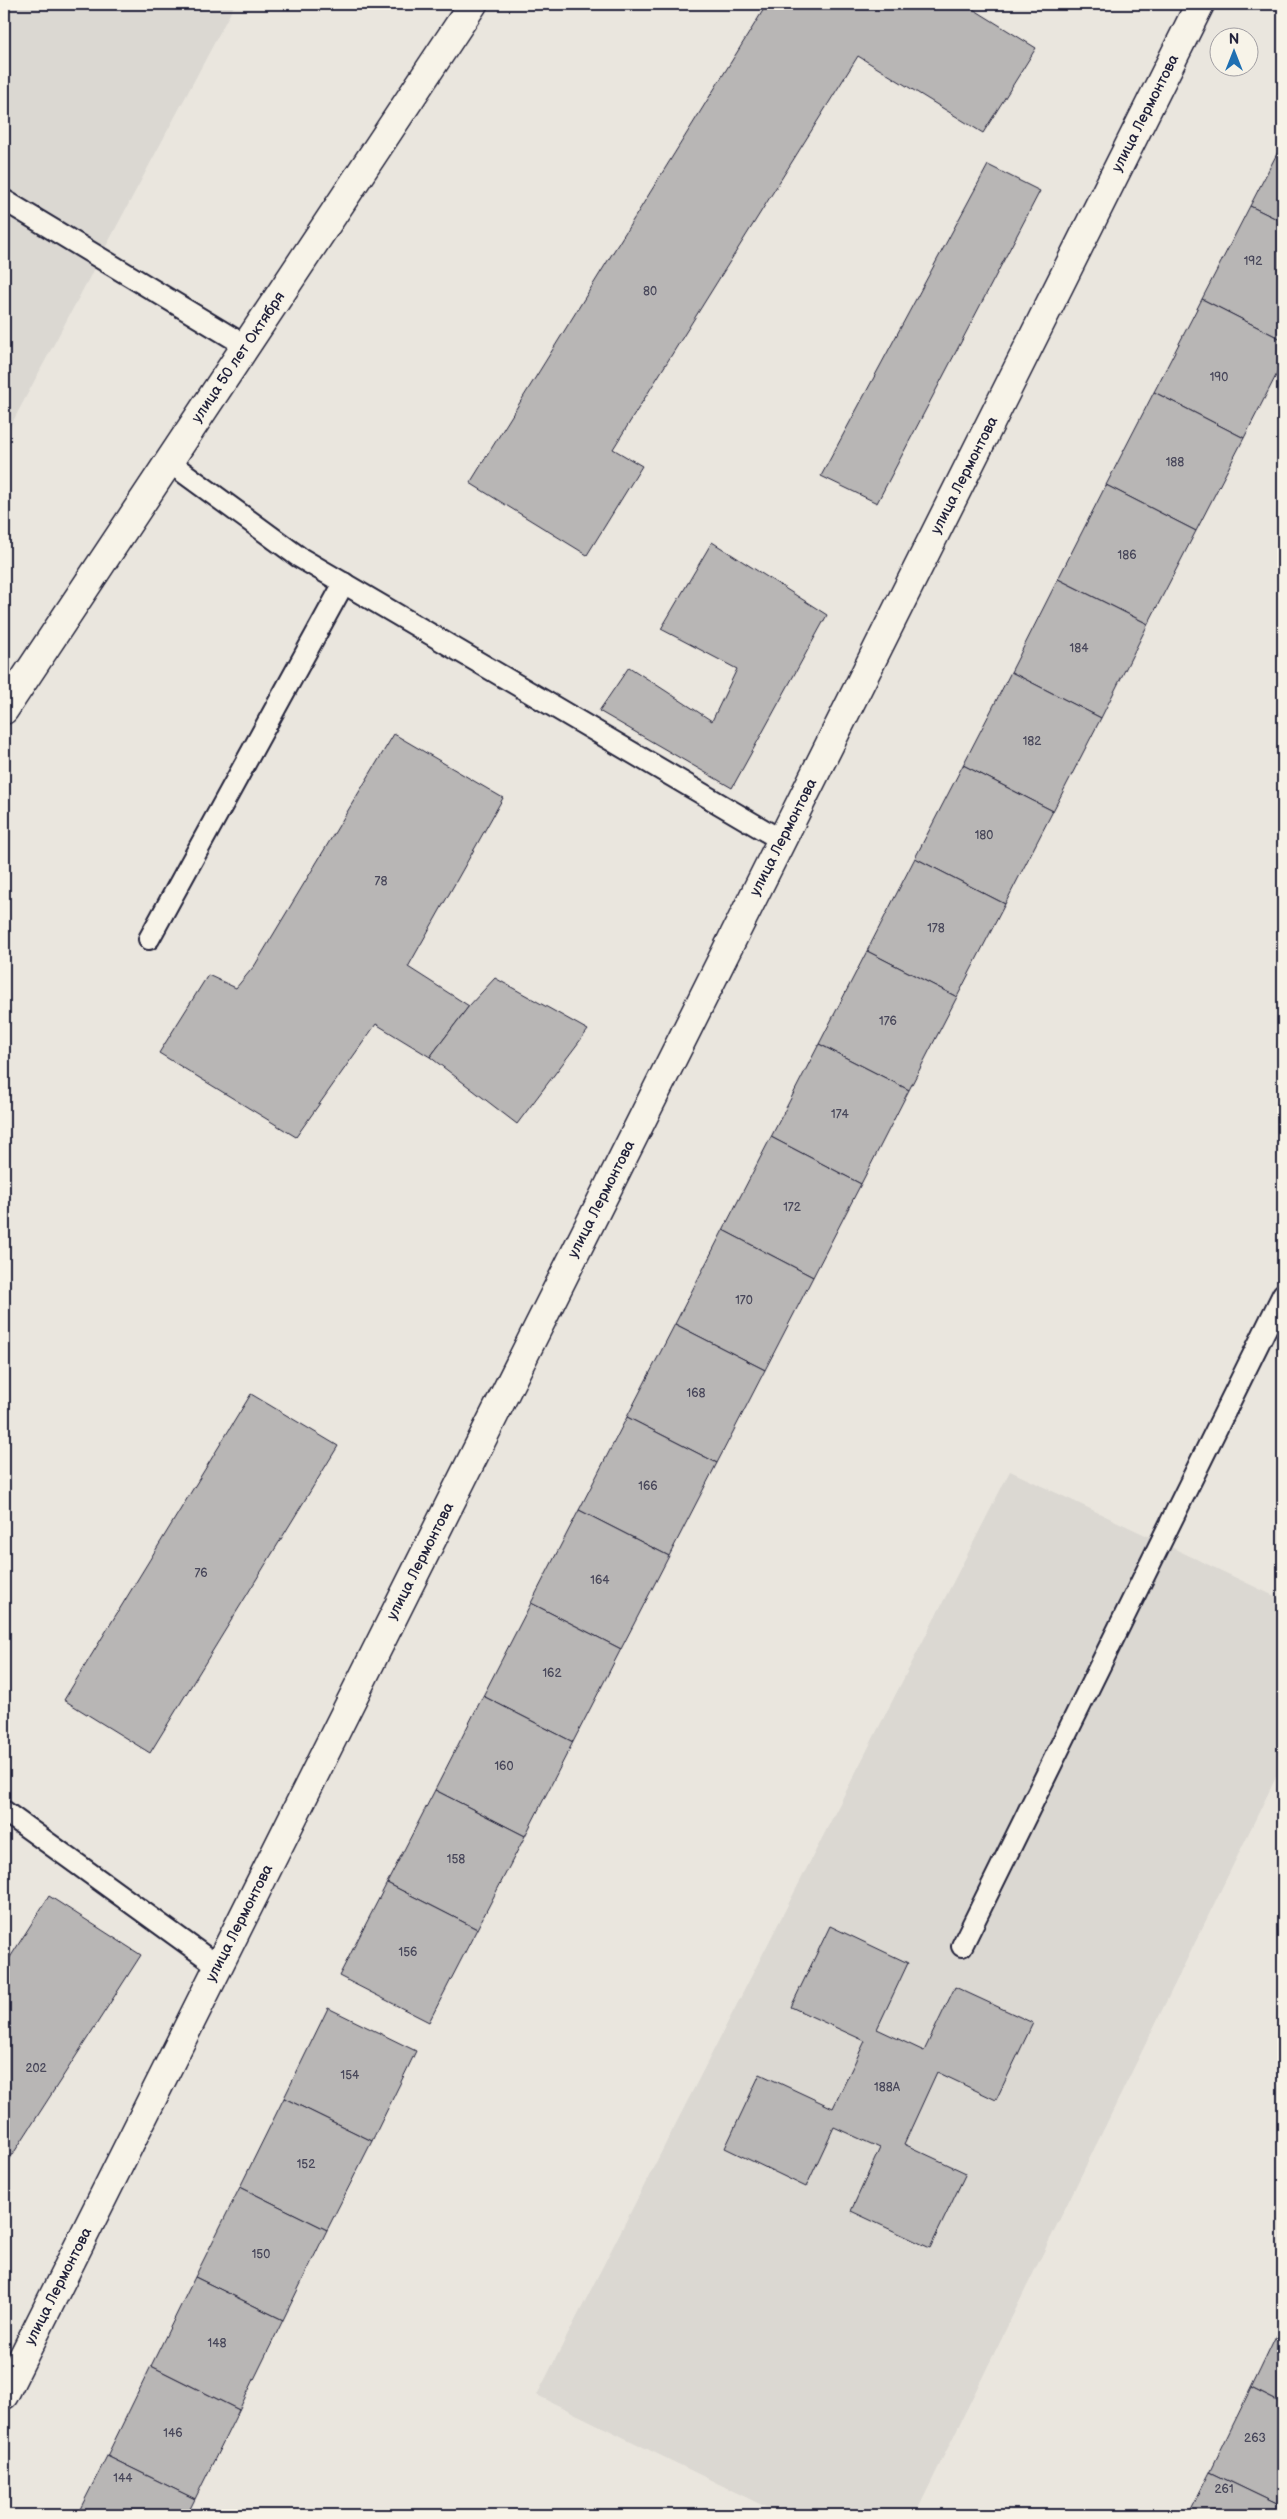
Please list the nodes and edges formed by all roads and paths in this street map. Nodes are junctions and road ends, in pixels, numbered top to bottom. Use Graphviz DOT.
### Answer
graph roads {
  1 [pos="473,4"];
  2 [pos="1200,4"];
  3 [pos="4,200"];
  4 [pos="246,346"];
  5 [pos="168,462"];
  6 [pos="344,583"];
  7 [pos="4,710"];
  8 [pos="781,840"];
  9 [pos="149,939"];
  10 [pos="1283,1294"];
  11 [pos="4,1811"];
  12 [pos="962,1946"];
  13 [pos="218,1966"];
  14 [pos="4,2395"];
  1 -- 4 [label="main road, улица 50 лет Октября"];
  2 -- 8 [label="main road, улица Лермонтова"];
  3 -- 4 [label="lane"];
  4 -- 5 [label="main road, улица 50 лет Октября"];
  5 -- 6 [label="lane"];
  5 -- 7 [label="main road, улица 50 лет Октября"];
  6 -- 8 [label="lane"];
  6 -- 9 [label="lane"];
  8 -- 13 [label="main road, улица Лермонтова"];
  10 -- 12 [label="lane"];
  11 -- 13 [label="lane"];
  13 -- 14 [label="main road, улица Лермонтова"];
}
